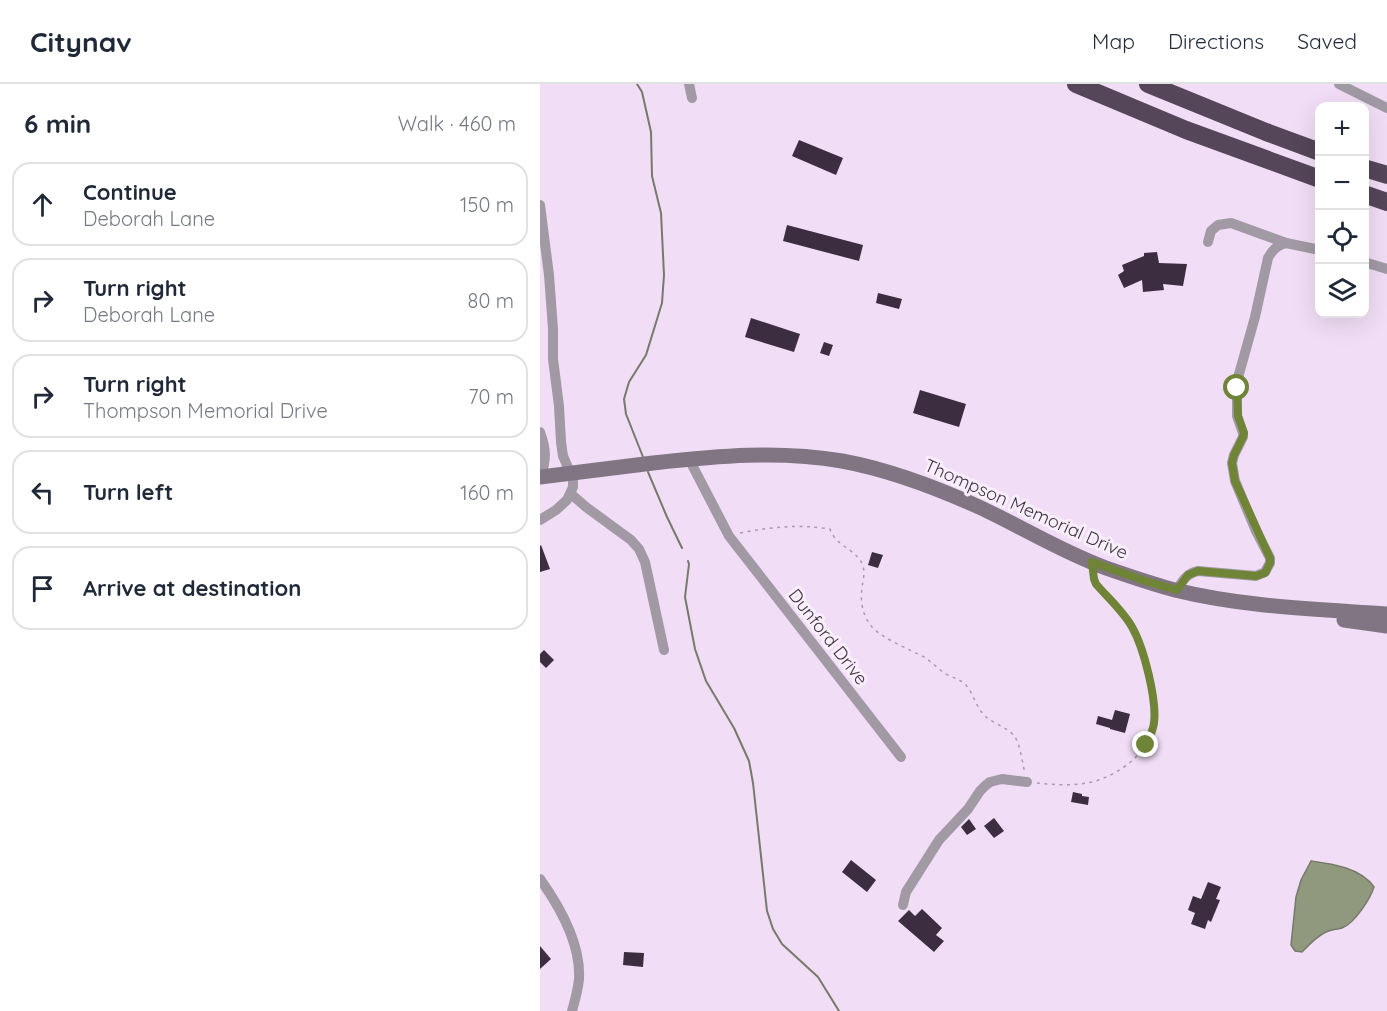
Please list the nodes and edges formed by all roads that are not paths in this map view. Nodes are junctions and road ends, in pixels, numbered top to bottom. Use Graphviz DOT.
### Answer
graph roads {
  1 [pos="689,84"];
  2 [pos="1076,84"];
  3 [pos="1148,84"];
  4 [pos="1339,84"];
  5 [pos="692,98"];
  6 [pos="1387,108"];
  7 [pos="1315,150"];
  8 [pos="1369,169"];
  9 [pos="1386,175"];
  10 [pos="1315,177"];
  11 [pos="1369,195"];
  12 [pos="1387,202"];
  13 [pos="540,205"];
  14 [pos="1208,242"];
  15 [pos="1286,243"];
  16 [pos="1315,249"];
  17 [pos="1369,263"];
  18 [pos="1387,269"];
  19 [pos="540,432"];
  20 [pos="689,459"];
  21 [pos="571,473"];
  22 [pos="540,477"];
  23 [pos="571,494"];
  24 [pos="540,520"];
  25 [pos="1177,590"];
  26 [pos="1280,607"];
  27 [pos="1387,614"];
  28 [pos="1387,627"];
  29 [pos="664,650"];
  30 [pos="902,757"];
  31 [pos="1027,782"];
  32 [pos="540,879"];
  33 [pos="903,905"];
  34 [pos="572,1011"];
  1 -- 5 [label="street"];
  2 -- 10 [label="highway"];
  3 -- 7 [label="highway"];
  4 -- 6 [label="street"];
  8 -- 9 [label="highway"];
  11 -- 12 [label="highway"];
  13 -- 21 [label="street"];
  14 -- 15 [label="street"];
  15 -- 16 [label="street"];
  15 -- 25 [label="street"];
  17 -- 18 [label="street"];
  19 -- 22 [label="street"];
  20 -- 21 [label="main road, Thompson Memorial Drive"];
  20 -- 25 [label="main road, Thompson Memorial Drive"];
  20 -- 30 [label="street, Dunford Drive"];
  21 -- 22 [label="main road, Thompson Memorial Drive"];
  21 -- 23 [label="street"];
  23 -- 24 [label="street"];
  23 -- 29 [label="street"];
  25 -- 26 [label="main road, Thompson Memorial Drive"];
  26 -- 27 [label="main road, Thompson Memorial Drive"];
  26 -- 28 [label="main road, Thompson Memorial Drive"];
  31 -- 33 [label="street"];
  32 -- 34 [label="street"];
}
